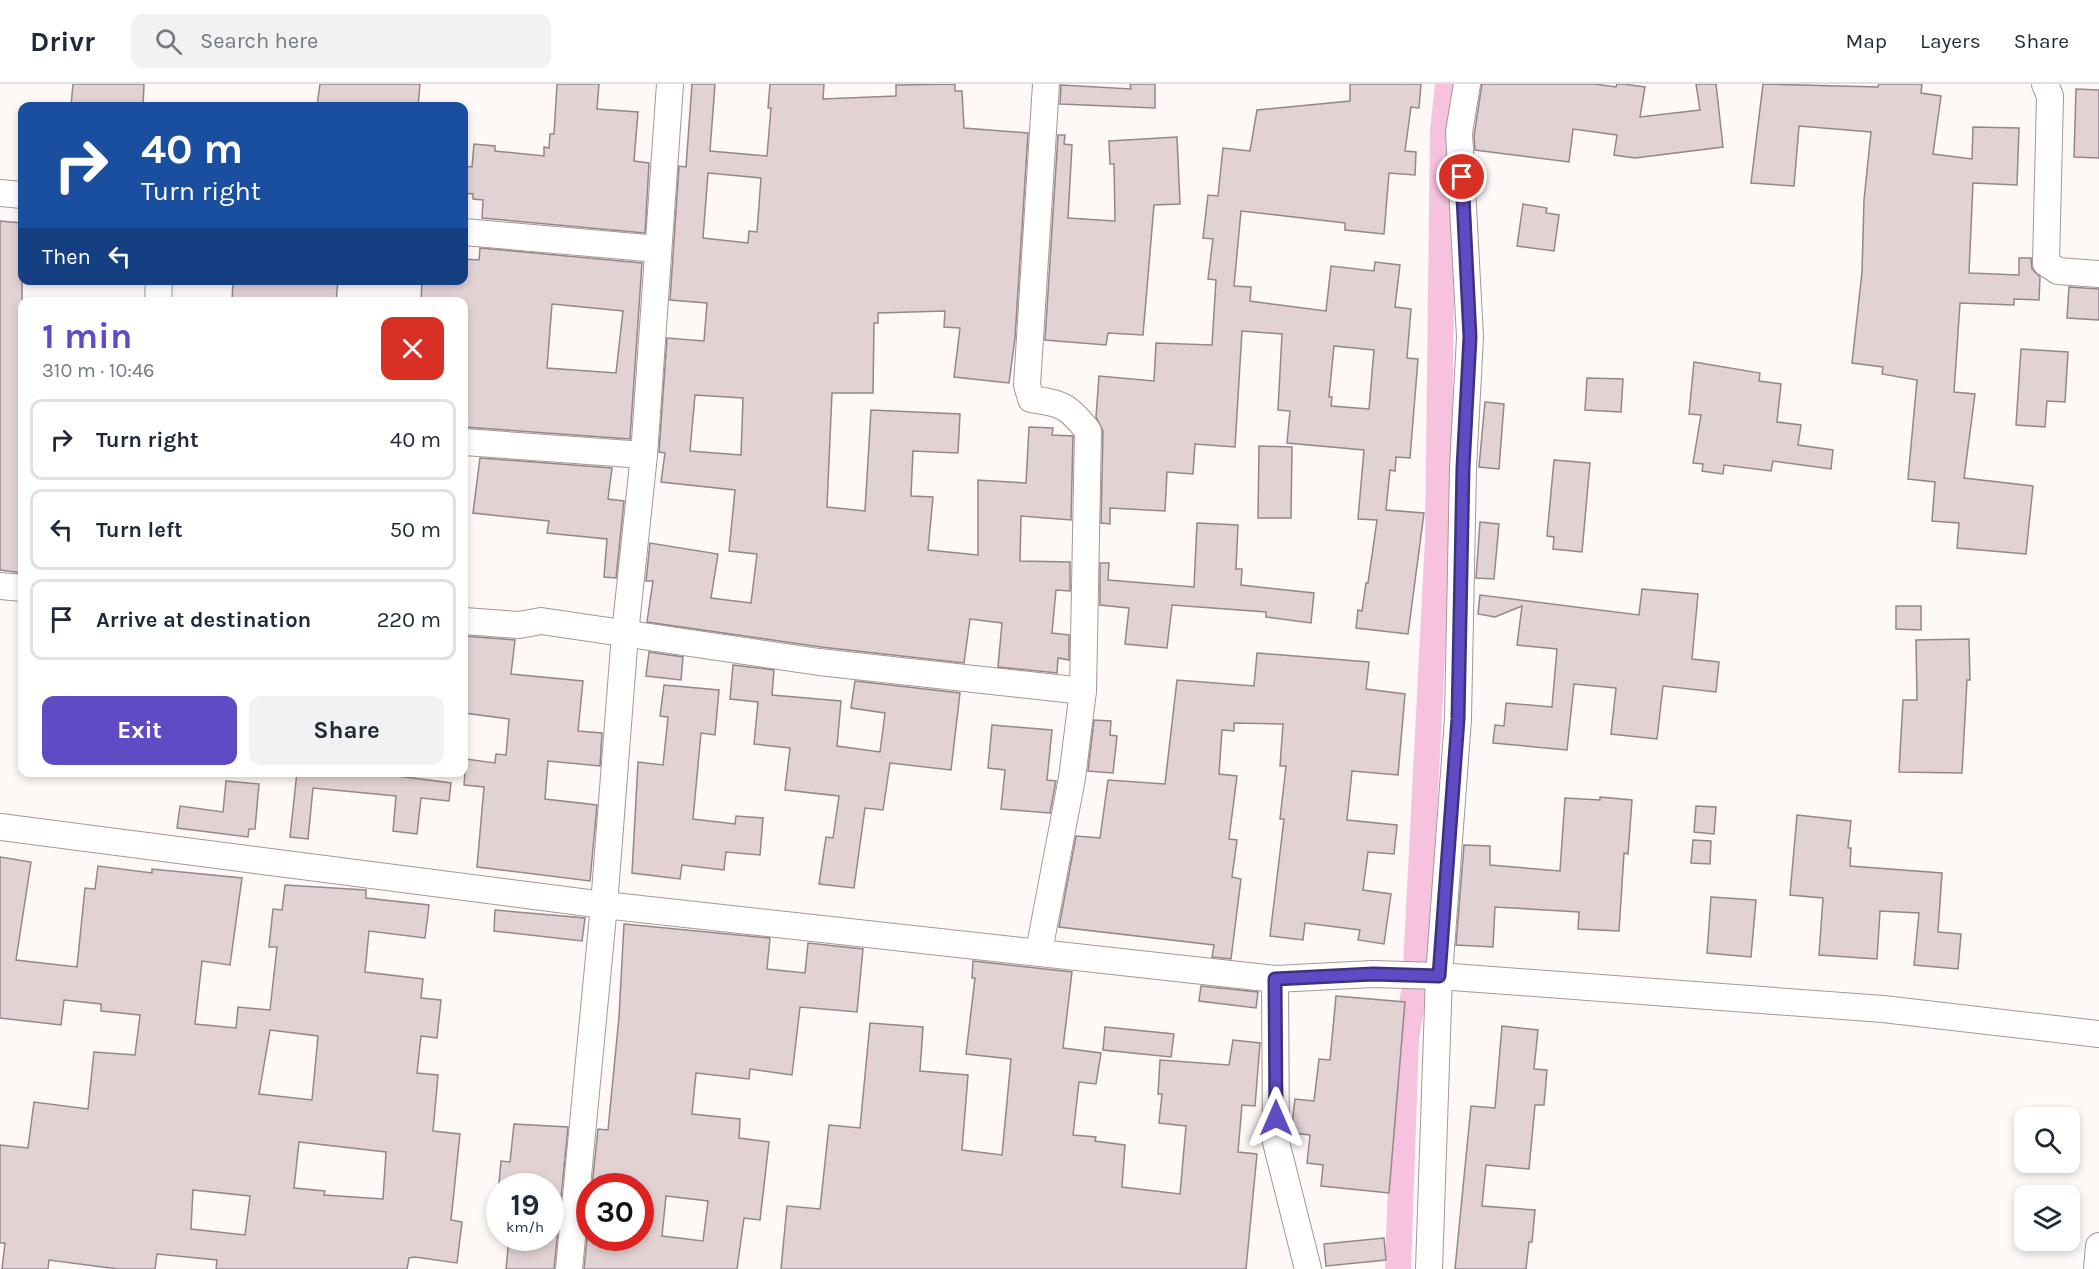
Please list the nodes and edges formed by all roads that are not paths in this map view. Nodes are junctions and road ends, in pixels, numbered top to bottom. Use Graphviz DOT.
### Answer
graph roads {
  1 [pos="670,84"];
  2 [pos="1046,84"];
  3 [pos="1467,84"];
  4 [pos="2045,84"];
  5 [pos="0,193"];
  6 [pos="18,195"];
  7 [pos="468,232"];
  8 [pos="658,249"];
  9 [pos="2099,274"];
  10 [pos="468,442"];
  11 [pos="644,455"];
  12 [pos="0,586"];
  13 [pos="18,588"];
  14 [pos="468,621"];
  15 [pos="625,634"];
  16 [pos="1083,691"];
  17 [pos="0,827"];
  18 [pos="604,905"];
  19 [pos="1039,951"];
  20 [pos="1439,976"];
  21 [pos="1275,979"];
  22 [pos="2099,1034"];
  23 [pos="2099,1246"];
  24 [pos="569,1269"];
  25 [pos="1308,1269"];
  26 [pos="1430,1269"];
  27 [pos="2097,1269"];
  1 -- 8 [label="street"];
  2 -- 16 [label="street"];
  3 -- 20 [label="street"];
  4 -- 9 [label="street"];
  5 -- 6 [label="street"];
  7 -- 8 [label="street"];
  8 -- 11 [label="street"];
  10 -- 11 [label="street"];
  11 -- 15 [label="street"];
  12 -- 13 [label="street"];
  14 -- 15 [label="street"];
  15 -- 16 [label="street"];
  15 -- 18 [label="street"];
  16 -- 19 [label="street"];
  17 -- 18 [label="street"];
  18 -- 19 [label="street"];
  18 -- 24 [label="street"];
  19 -- 21 [label="street"];
  20 -- 21 [label="street"];
  20 -- 22 [label="street"];
  20 -- 26 [label="street"];
  21 -- 25 [label="street"];
  23 -- 27 [label="street"];
}
